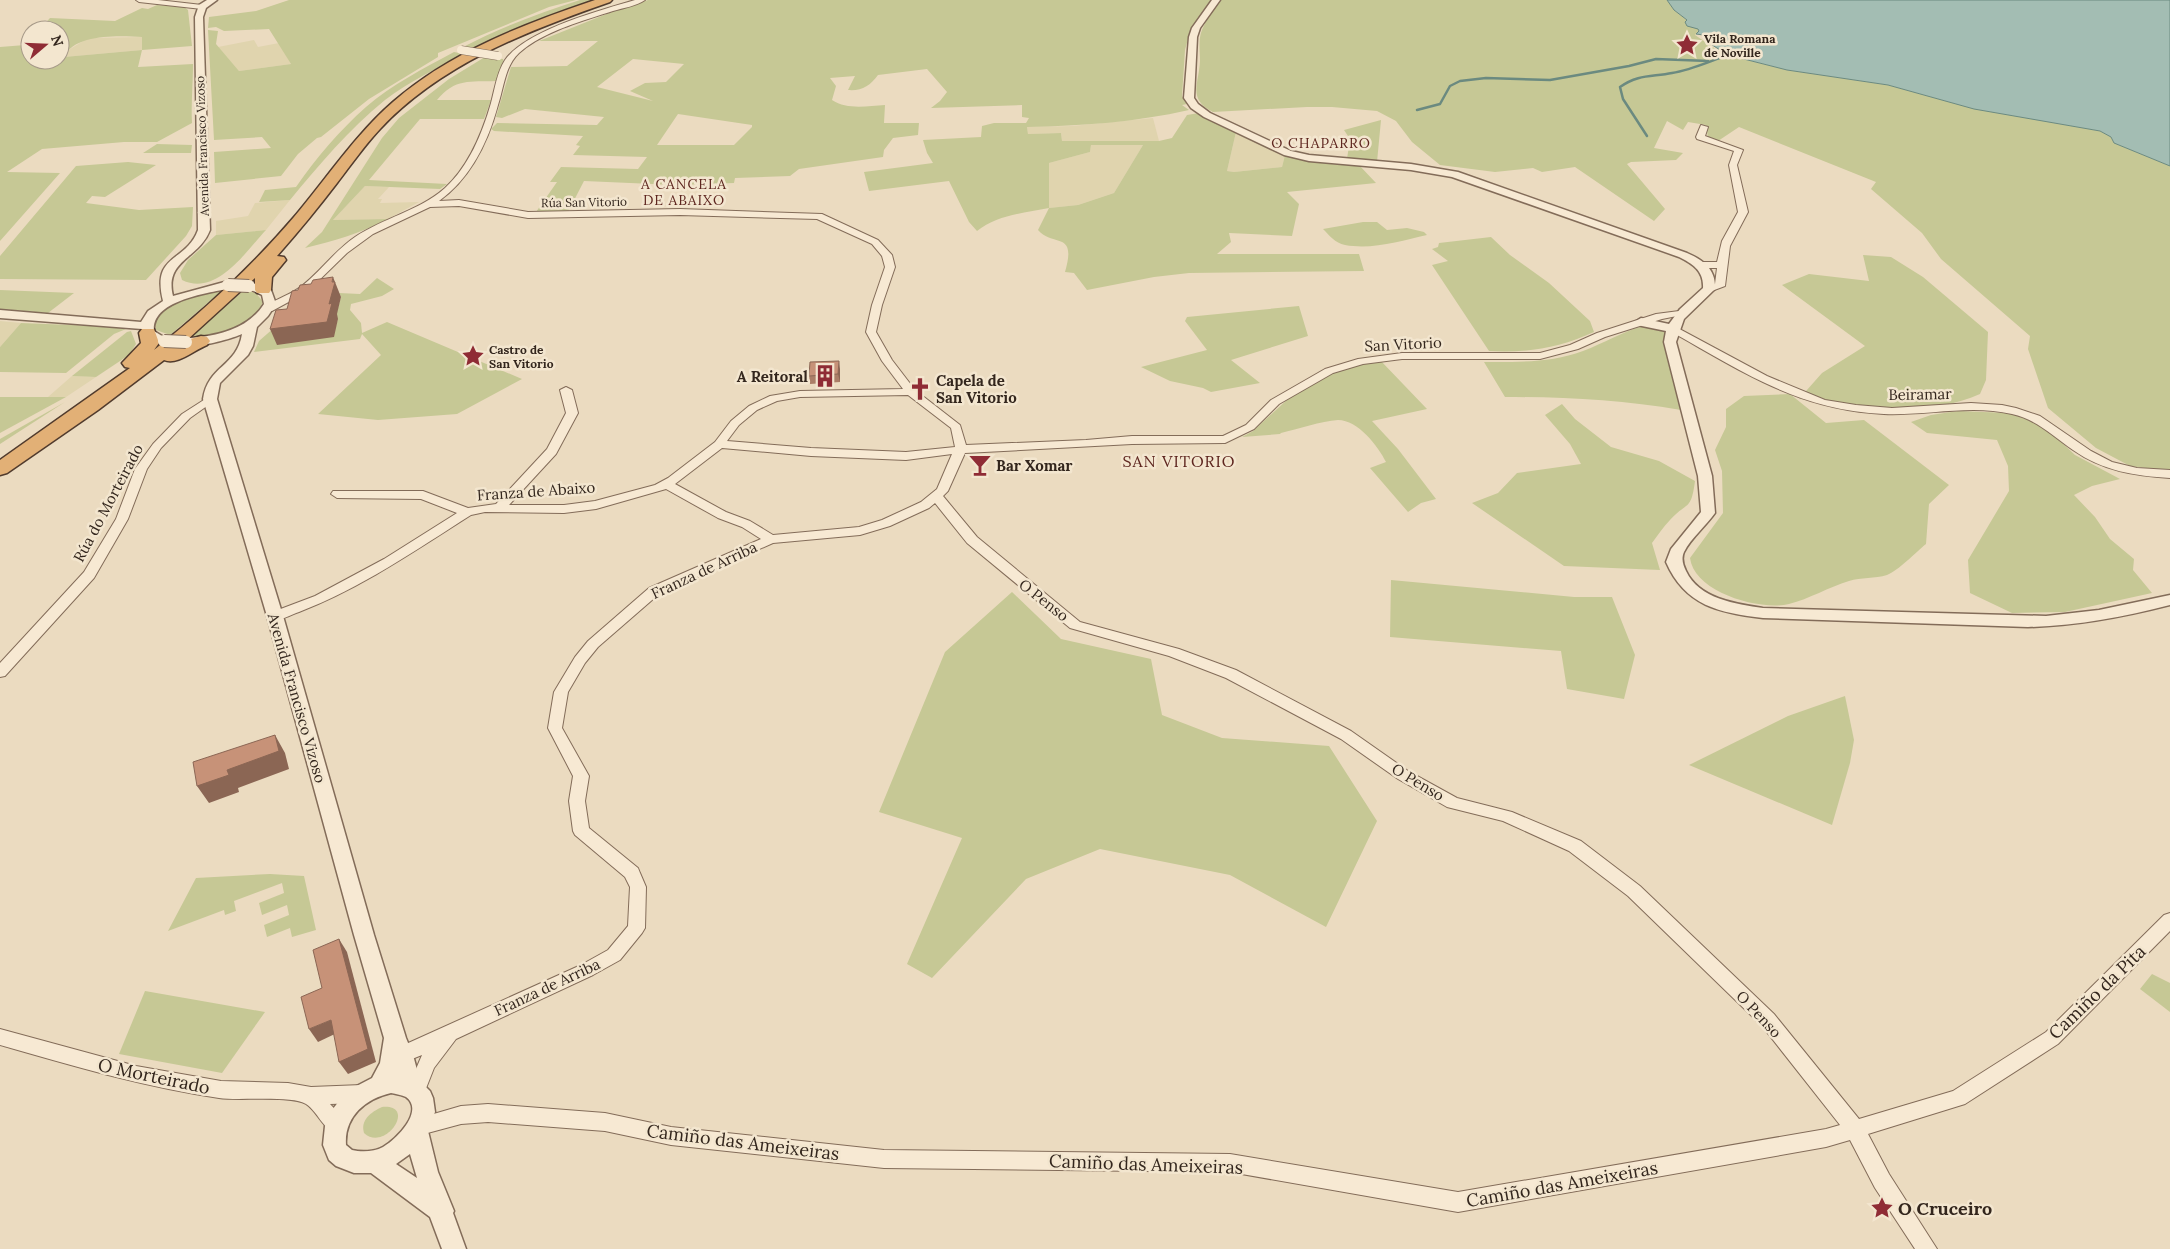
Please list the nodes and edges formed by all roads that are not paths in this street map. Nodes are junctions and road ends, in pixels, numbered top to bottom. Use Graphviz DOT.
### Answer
graph roads {
  1 [pos="139,0"];
  2 [pos="213,0"];
  3 [pos="606,0"];
  4 [pos="642,0"];
  5 [pos="1216,0"];
  6 [pos="202,7"];
  7 [pos="457,49"];
  8 [pos="509,58"];
  9 [pos="446,71"];
  10 [pos="389,113"];
  11 [pos="1704,127"];
  12 [pos="430,204"];
  13 [pos="1700,265"];
  14 [pos="1722,265"];
  15 [pos="168,271"];
  16 [pos="314,279"];
  17 [pos="216,287"];
  18 [pos="1708,289"];
  19 [pos="265,292"];
  20 [pos="169,302"];
  21 [pos="268,309"];
  22 [pos="155,310"];
  23 [pos="1682,312"];
  24 [pos="0,314"];
  25 [pos="83,321"];
  26 [pos="1641,322"];
  27 [pos="251,325"];
  28 [pos="1672,328"];
  29 [pos="152,333"];
  30 [pos="200,341"];
  31 [pos="231,364"];
  32 [pos="566,390"];
  33 [pos="911,392"];
  34 [pos="210,399"];
  35 [pos="720,444"];
  36 [pos="961,448"];
  37 [pos="0,456"];
  38 [pos="0,469"];
  39 [pos="2170,474"];
  40 [pos="0,481"];
  41 [pos="666,484"];
  42 [pos="337,494"];
  43 [pos="936,496"];
  44 [pos="499,508"];
  45 [pos="468,512"];
  46 [pos="771,538"];
  47 [pos="2170,600"];
  48 [pos="275,616"];
  49 [pos="0,672"];
  50 [pos="2170,920"];
  51 [pos="459,1028"];
  52 [pos="0,1037"];
  53 [pos="399,1047"];
  54 [pos="371,1090"];
  55 [pos="311,1096"];
  56 [pos="417,1109"];
  57 [pos="336,1124"];
  58 [pos="1855,1129"];
  59 [pos="375,1162"];
  60 [pos="442,1211"];
  61 [pos="454,1249"];
  62 [pos="1927,1249"];
  1 -- 6 [label="street"];
  2 -- 6 [label="street"];
  3 -- 9 [label="highway"];
  4 -- 8 [label="street"];
  5 -- 13 [label="street"];
  6 -- 15 [label="street, Avenida Francisco Vizoso"];
  7 -- 8 [label="street, bridge"];
  8 -- 12 [label="street, Rúa San Vitorio"];
  9 -- 10 [label="highway"];
  9 -- 19 [label="highway"];
  10 -- 17 [label="highway"];
  10 -- 38 [label="highway"];
  11 -- 14 [label="street"];
  12 -- 16 [label="street, Rúa San Vitorio"];
  12 -- 33 [label="street, Rúa San Vitorio"];
  13 -- 14 [label="street"];
  13 -- 18 [label="street"];
  14 -- 18 [label="street"];
  15 -- 17 [label="street"];
  15 -- 20 [label="street"];
  16 -- 19 [label="street, Rúa San Vitorio"];
  16 -- 21 [label="street"];
  17 -- 19 [label="street, bridge"];
  17 -- 20 [label="street"];
  18 -- 23 [label="street"];
  19 -- 21 [label="street"];
  20 -- 22 [label="street"];
  21 -- 27 [label="street"];
  22 -- 25 [label="street"];
  22 -- 29 [label="street"];
  23 -- 26 [label="street, San Vitorio"];
  23 -- 28 [label="street"];
  24 -- 25 [label="street"];
  25 -- 29 [label="street"];
  26 -- 28 [label="street"];
  26 -- 36 [label="street, San Vitorio"];
  27 -- 30 [label="street"];
  27 -- 31 [label="street"];
  28 -- 39 [label="street, Beiramar"];
  28 -- 47 [label="street"];
  29 -- 30 [label="street, bridge"];
  29 -- 37 [label="highway"];
  30 -- 31 [label="street"];
  30 -- 40 [label="highway"];
  31 -- 34 [label="street"];
  32 -- 44 [label="street"];
  33 -- 35 [label="street, Franza de Abaixo"];
  33 -- 36 [label="street, Rúa San Vitorio"];
  34 -- 48 [label="street, Avenida Francisco Vizoso"];
  34 -- 49 [label="street, Rúa do Morteirado"];
  35 -- 36 [label="street"];
  35 -- 41 [label="street, Franza de Abaixo"];
  36 -- 43 [label="street"];
  41 -- 44 [label="street, Franza de Abaixo"];
  41 -- 46 [label="street"];
  42 -- 45 [label="street"];
  43 -- 46 [label="street, Franza de Arriba"];
  43 -- 58 [label="street, O Penso"];
  44 -- 45 [label="street, Franza de Abaixo"];
  45 -- 48 [label="street, Franza de Abaixo"];
  46 -- 51 [label="street, Franza de Arriba"];
  48 -- 53 [label="street, Avenida Francisco Vizoso"];
  50 -- 58 [label="street, Camiño da Pita"];
  51 -- 53 [label="street"];
  51 -- 56 [label="street"];
  52 -- 55 [label="street, O Morteirado"];
  53 -- 54 [label="street"];
  53 -- 56 [label="street, Avenida Francisco Vizoso"];
  54 -- 55 [label="street, O Morteirado"];
  54 -- 56 [label="street"];
  54 -- 57 [label="street"];
  55 -- 57 [label="street"];
  56 -- 58 [label="street, Camiño das Ameixeiras"];
  56 -- 59 [label="street"];
  56 -- 60 [label="street, Avenida Francisco Vizoso"];
  57 -- 59 [label="street"];
  58 -- 62 [label="street, O Penso"];
  59 -- 60 [label="street"];
  60 -- 61 [label="street"];
}
